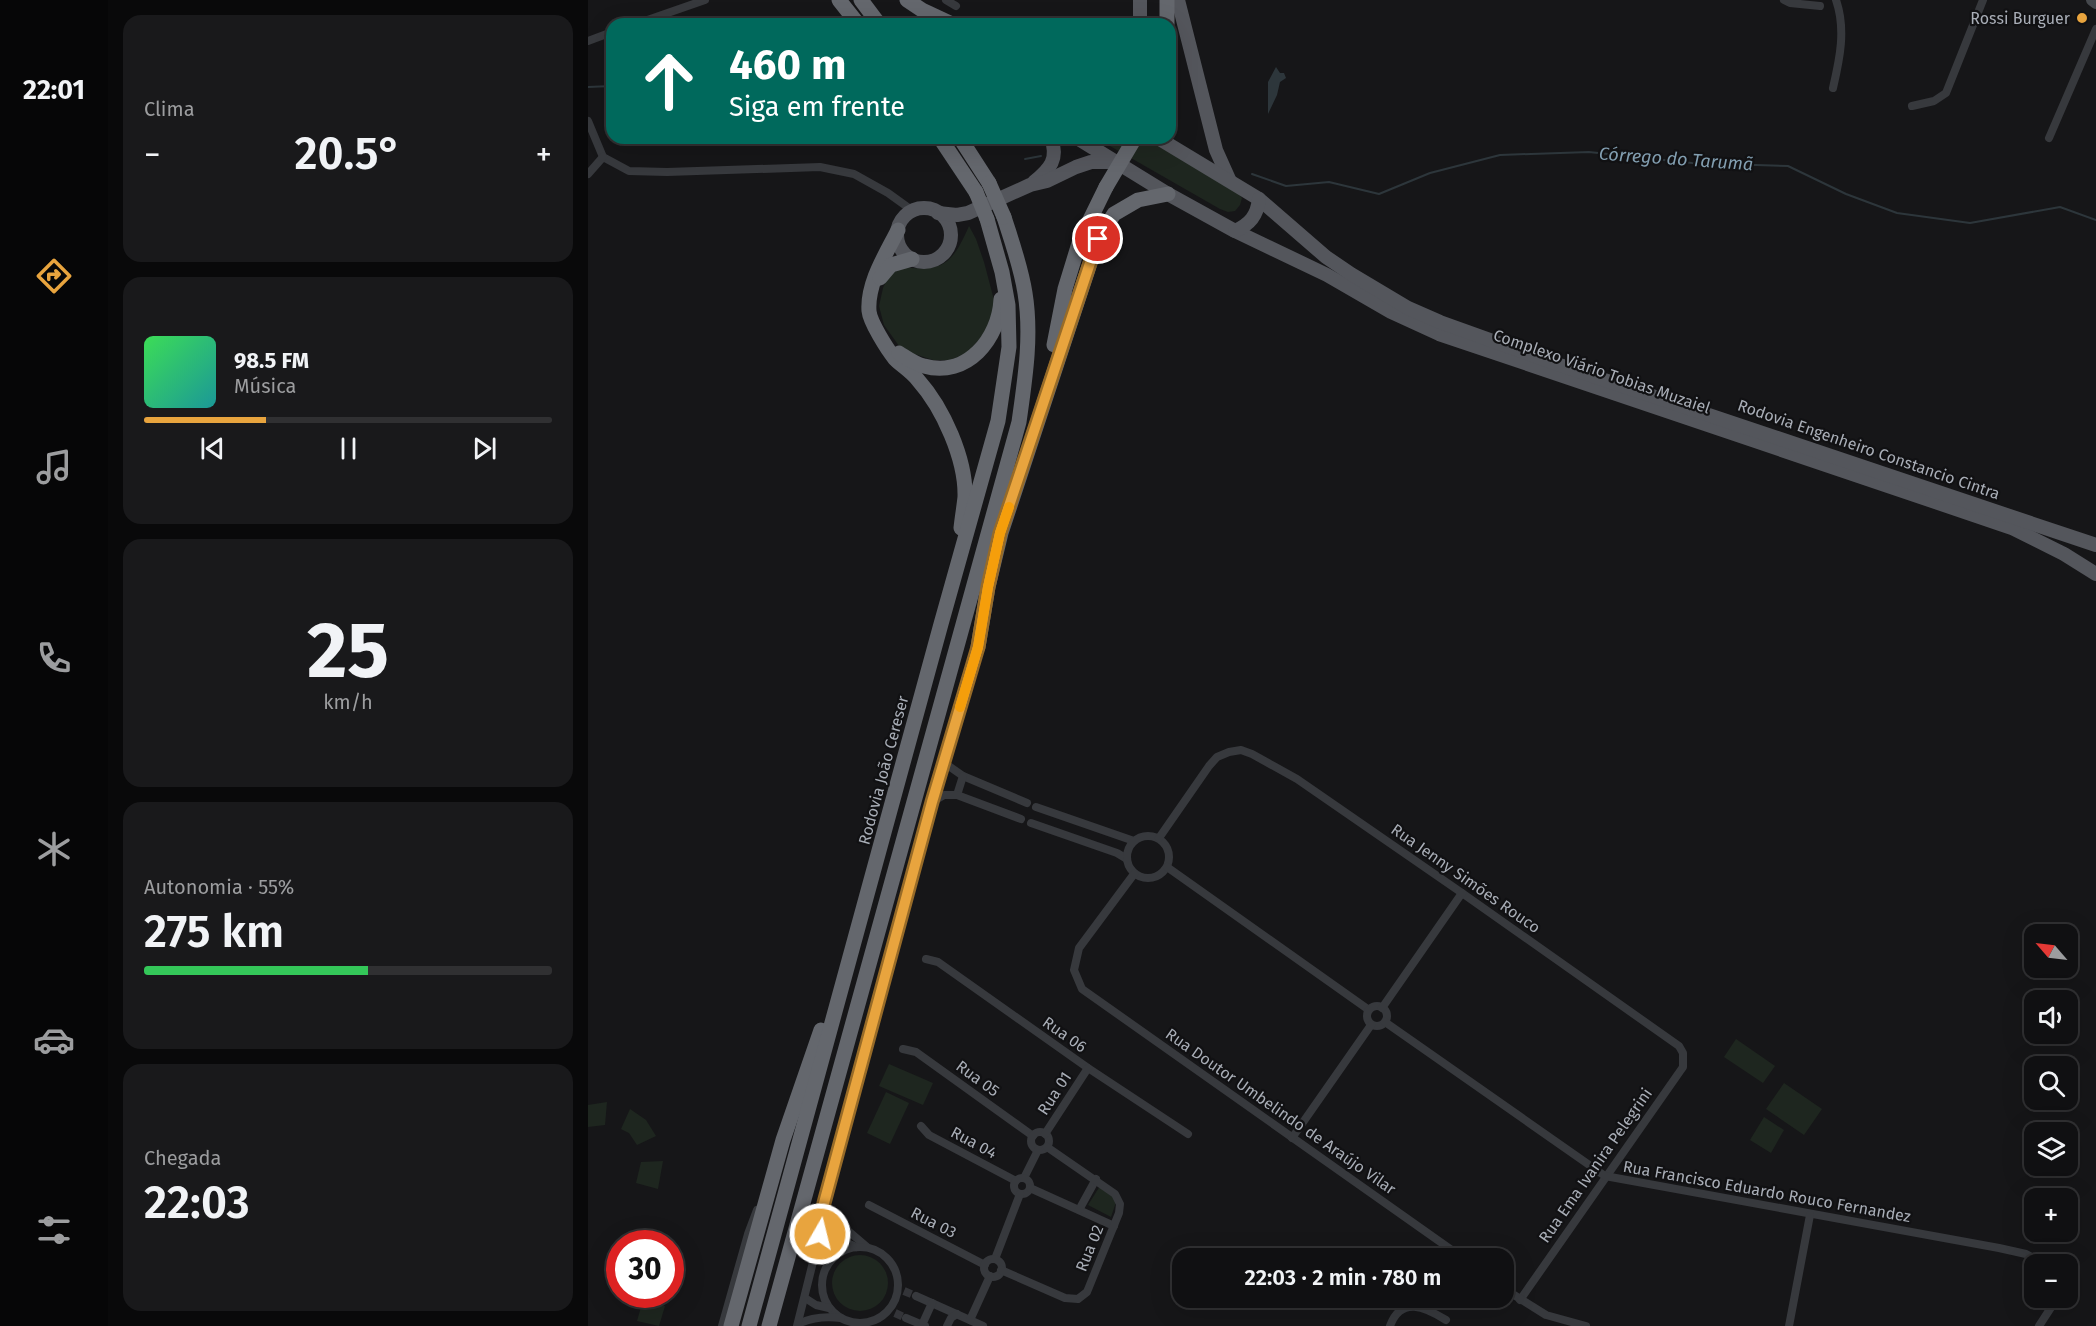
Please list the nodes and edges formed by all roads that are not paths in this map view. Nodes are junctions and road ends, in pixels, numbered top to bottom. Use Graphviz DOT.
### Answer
graph roads {
  1 [pos="705,0"];
  2 [pos="839,0"];
  3 [pos="861,0"];
  4 [pos="907,0"];
  5 [pos="946,0"];
  6 [pos="1140,0"];
  7 [pos="1167,0"];
  8 [pos="1178,0"];
  9 [pos="1784,0"];
  10 [pos="1836,0"];
  11 [pos="1983,0"];
  12 [pos="2092,0"];
  13 [pos="2096,3"];
  14 [pos="956,6"];
  15 [pos="1820,6"];
  16 [pos="653,18"];
  17 [pos="853,18"];
  18 [pos="874,18"];
  19 [pos="939,18"];
  20 [pos="1140,18"];
  21 [pos="1167,18"];
  22 [pos="2096,28"];
  23 [pos="606,34"];
  24 [pos="588,41"];
  25 [pos="1833,88"];
  26 [pos="1912,106"];
  27 [pos="588,121"];
  28 [pos="2049,138"];
  29 [pos="944,144"];
  30 [pos="964,144"];
  31 [pos="1053,144"];
  32 [pos="1086,144"];
  33 [pos="1131,144"];
  34 [pos="1168,144"];
  35 [pos="603,156"];
  36 [pos="1114,162"];
  37 [pos="588,174"];
  38 [pos="1229,179"];
  39 [pos="1030,185"];
  40 [pos="1168,194"];
  41 [pos="1260,200"];
  42 [pos="913,212"];
  43 [pos="938,213"];
  44 [pos="968,213"];
  45 [pos="898,230"];
  46 [pos="1235,231"];
  47 [pos="949,246"];
  48 [pos="912,259"];
  49 [pos="1002,272"];
  50 [pos="873,288"];
  51 [pos="889,349"];
  52 [pos="1034,433"];
  53 [pos="2096,545"];
  54 [pos="981,561"];
  55 [pos="958,566"];
  56 [pos="2096,574"];
  57 [pos="978,647"];
  58 [pos="943,762"];
  59 [pos="963,776"];
  60 [pos="957,795"];
  61 [pos="1012,797"];
  62 [pos="932,802"];
  63 [pos="1027,803"];
  64 [pos="1036,807"];
  65 [pos="1006,813"];
  66 [pos="1053,813"];
  67 [pos="1021,819"];
  68 [pos="1031,822"];
  69 [pos="1048,828"];
  70 [pos="1159,838"];
  71 [pos="1134,841"];
  72 [pos="1127,859"];
  73 [pos="1167,867"];
  74 [pos="1134,874"];
  75 [pos="1462,893"];
  76 [pos="926,959"];
  77 [pos="848,967"];
  78 [pos="1382,1008"];
  79 [pos="1369,1010"];
  80 [pos="1385,1022"];
  81 [pos="1371,1025"];
  82 [pos="1679,1046"];
  83 [pos="903,1049"];
  84 [pos="1088,1068"];
  85 [pos="921,1126"];
  86 [pos="1045,1134"];
  87 [pos="1188,1134"];
  88 [pos="1033,1136"];
  89 [pos="1292,1138"];
  90 [pos="1047,1147"];
  91 [pos="1038,1150"];
  92 [pos="1605,1176"];
  93 [pos="1096,1179"];
  94 [pos="1020,1180"];
  95 [pos="1030,1188"];
  96 [pos="769,1193"];
  97 [pos="1020,1194"];
  98 [pos="824,1203"];
  99 [pos="869,1205"];
  100 [pos="1079,1210"];
  101 [pos="1810,1215"];
  102 [pos="1114,1226"];
  103 [pos="820,1234"];
  104 [pos="855,1247"];
  105 [pos="867,1248"];
  106 [pos="1449,1248"];
  107 [pos="2026,1254"];
  108 [pos="995,1259"];
  109 [pos="985,1265"];
  110 [pos="1001,1270"];
  111 [pos="990,1276"];
  112 [pos="916,1296"];
  113 [pos="1514,1296"];
  114 [pos="806,1298"];
  115 [pos="1520,1300"];
  116 [pos="932,1303"];
  117 [pos="829,1308"];
  118 [pos="2051,1308"];
  119 [pos="957,1314"];
  120 [pos="906,1318"];
  121 [pos="842,1319"];
  122 [pos="970,1320"];
  123 [pos="1446,1320"];
  124 [pos="797,1325"];
  125 [pos="924,1325"];
  126 [pos="722,1326"];
  127 [pos="731,1326"];
  128 [pos="749,1326"];
  129 [pos="769,1326"];
  130 [pos="947,1326"];
  131 [pos="983,1326"];
  132 [pos="1390,1326"];
  133 [pos="1586,1326"];
  134 [pos="1789,1326"];
  135 [pos="2038,1326"];
  1 -- 16 [label="street"];
  2 -- 17 [label="highway"];
  3 -- 18 [label="highway"];
  4 -- 19 [label="highway"];
  5 -- 14 [label="street"];
  6 -- 20 [label="main road"];
  7 -- 21 [label="highway"];
  8 -- 38 [label="main road"];
  9 -- 15 [label="street"];
  10 -- 25 [label="street"];
  11 -- 26 [label="street"];
  12 -- 13 [label="main road"];
  22 -- 28 [label="street"];
  23 -- 24 [label="street"];
  27 -- 35 [label="street"];
  29 -- 49 [label="highway, Rodovia João Cereser, bridge"];
  30 -- 54 [label="highway, bridge"];
  31 -- 39 [label="main road"];
  32 -- 36 [label="main road, Complexo Viário Tobias Muzaiel"];
  33 -- 52 [label="highway, bridge"];
  34 -- 38 [label="main road, Rodovia Engenheiro Constancio Cintra"];
  35 -- 37 [label="street"];
  35 -- 42 [label="street"];
  36 -- 39 [label="main road"];
  36 -- 40 [label="main road, Complexo Viário Tobias Muzaiel"];
  38 -- 41 [label="main road, Rodovia Engenheiro Constancio Cintra"];
  39 -- 44 [label="main road"];
  40 -- 46 [label="main road, Complexo Viário Tobias Muzaiel"];
  40 -- 52 [label="highway"];
  41 -- 46 [label="main road"];
  41 -- 53 [label="main road, Rodovia Engenheiro Constancio Cintra"];
  42 -- 43 [label="main road"];
  42 -- 45 [label="main road"];
  43 -- 44 [label="main road"];
  43 -- 47 [label="main road"];
  44 -- 47 [label="main road"];
  45 -- 48 [label="main road"];
  45 -- 50 [label="highway"];
  46 -- 56 [label="main road, Complexo Viário Tobias Muzaiel"];
  47 -- 48 [label="main road"];
  48 -- 50 [label="highway"];
  49 -- 51 [label="highway"];
  49 -- 55 [label="highway, Rodovia João Cereser"];
  50 -- 51 [label="highway"];
  51 -- 55 [label="highway"];
  52 -- 54 [label="highway"];
  52 -- 57 [label="highway"];
  54 -- 129 [label="highway"];
  55 -- 77 [label="highway, Rodovia João Cereser"];
  57 -- 58 [label="street"];
  58 -- 59 [label="street"];
  58 -- 62 [label="street"];
  59 -- 60 [label="street"];
  59 -- 61 [label="street"];
  60 -- 62 [label="street"];
  60 -- 65 [label="street"];
  61 -- 63 [label="street"];
  61 -- 65 [label="street"];
  62 -- 98 [label="street"];
  64 -- 66 [label="street"];
  65 -- 67 [label="street"];
  66 -- 69 [label="street"];
  66 -- 71 [label="street"];
  68 -- 69 [label="street"];
  69 -- 72 [label="street"];
  70 -- 71 [label="street"];
  70 -- 73 [label="street"];
  70 -- 75 [label="street, Rua Jenny Simões Rouco"];
  71 -- 72 [label="street"];
  72 -- 74 [label="street"];
  73 -- 74 [label="street"];
  73 -- 79 [label="street"];
  74 -- 89 [label="street, Rua Doutor Umbelindo de Araújo Vilar"];
  75 -- 78 [label="street"];
  75 -- 82 [label="street, Rua Jenny Simões Rouco"];
  76 -- 84 [label="street, Rua 06"];
  77 -- 96 [label="highway"];
  77 -- 128 [label="highway, Rodovia João Cereser"];
  78 -- 79 [label="street"];
  78 -- 80 [label="street"];
  79 -- 81 [label="street"];
  80 -- 81 [label="street"];
  80 -- 92 [label="street, Rua Francisco Eduardo Rouco Fernandez"];
  81 -- 89 [label="street"];
  82 -- 92 [label="street, Rua Ema Ivanira Pelegrini"];
  83 -- 88 [label="street, Rua 05"];
  84 -- 86 [label="street, Rua 01"];
  84 -- 87 [label="street, Rua 06"];
  85 -- 94 [label="street, Rua 04"];
  86 -- 88 [label="street"];
  86 -- 90 [label="street"];
  88 -- 91 [label="street"];
  89 -- 106 [label="street, Rua Doutor Umbelindo de Araújo Vilar"];
  90 -- 91 [label="street"];
  90 -- 93 [label="street"];
  91 -- 94 [label="street"];
  92 -- 101 [label="street, Rua Francisco Eduardo Rouco Fernandez"];
  92 -- 115 [label="street, Rua Ema Ivanira Pelegrini"];
  93 -- 100 [label="street"];
  93 -- 102 [label="street, Rua 02"];
  94 -- 95 [label="street"];
  94 -- 97 [label="street"];
  95 -- 97 [label="street"];
  95 -- 100 [label="street"];
  96 -- 126 [label="street"];
  96 -- 127 [label="highway"];
  97 -- 108 [label="street"];
  98 -- 103 [label="street"];
  98 -- 105 [label="street"];
  99 -- 109 [label="street, Rua 03"];
  100 -- 102 [label="street"];
  101 -- 107 [label="street, Rua Francisco Eduardo Rouco Fernandez"];
  101 -- 134 [label="street"];
  102 -- 110 [label="street, Rua 02"];
  103 -- 104 [label="street"];
  103 -- 114 [label="street"];
  104 -- 105 [label="street"];
  104 -- 117 [label="street"];
  105 -- 121 [label="street"];
  108 -- 109 [label="street"];
  108 -- 110 [label="street"];
  109 -- 111 [label="street"];
  110 -- 111 [label="street"];
  111 -- 122 [label="street"];
  112 -- 116 [label="street"];
  113 -- 115 [label="street"];
  114 -- 117 [label="street"];
  114 -- 124 [label="street"];
  115 -- 133 [label="street"];
  116 -- 119 [label="street"];
  116 -- 125 [label="street"];
  117 -- 121 [label="street"];
  118 -- 135 [label="street"];
  119 -- 122 [label="street"];
  119 -- 130 [label="street"];
  120 -- 125 [label="street"];
  121 -- 124 [label="street"];
  122 -- 131 [label="street"];
  123 -- 132 [label="street"];
}
